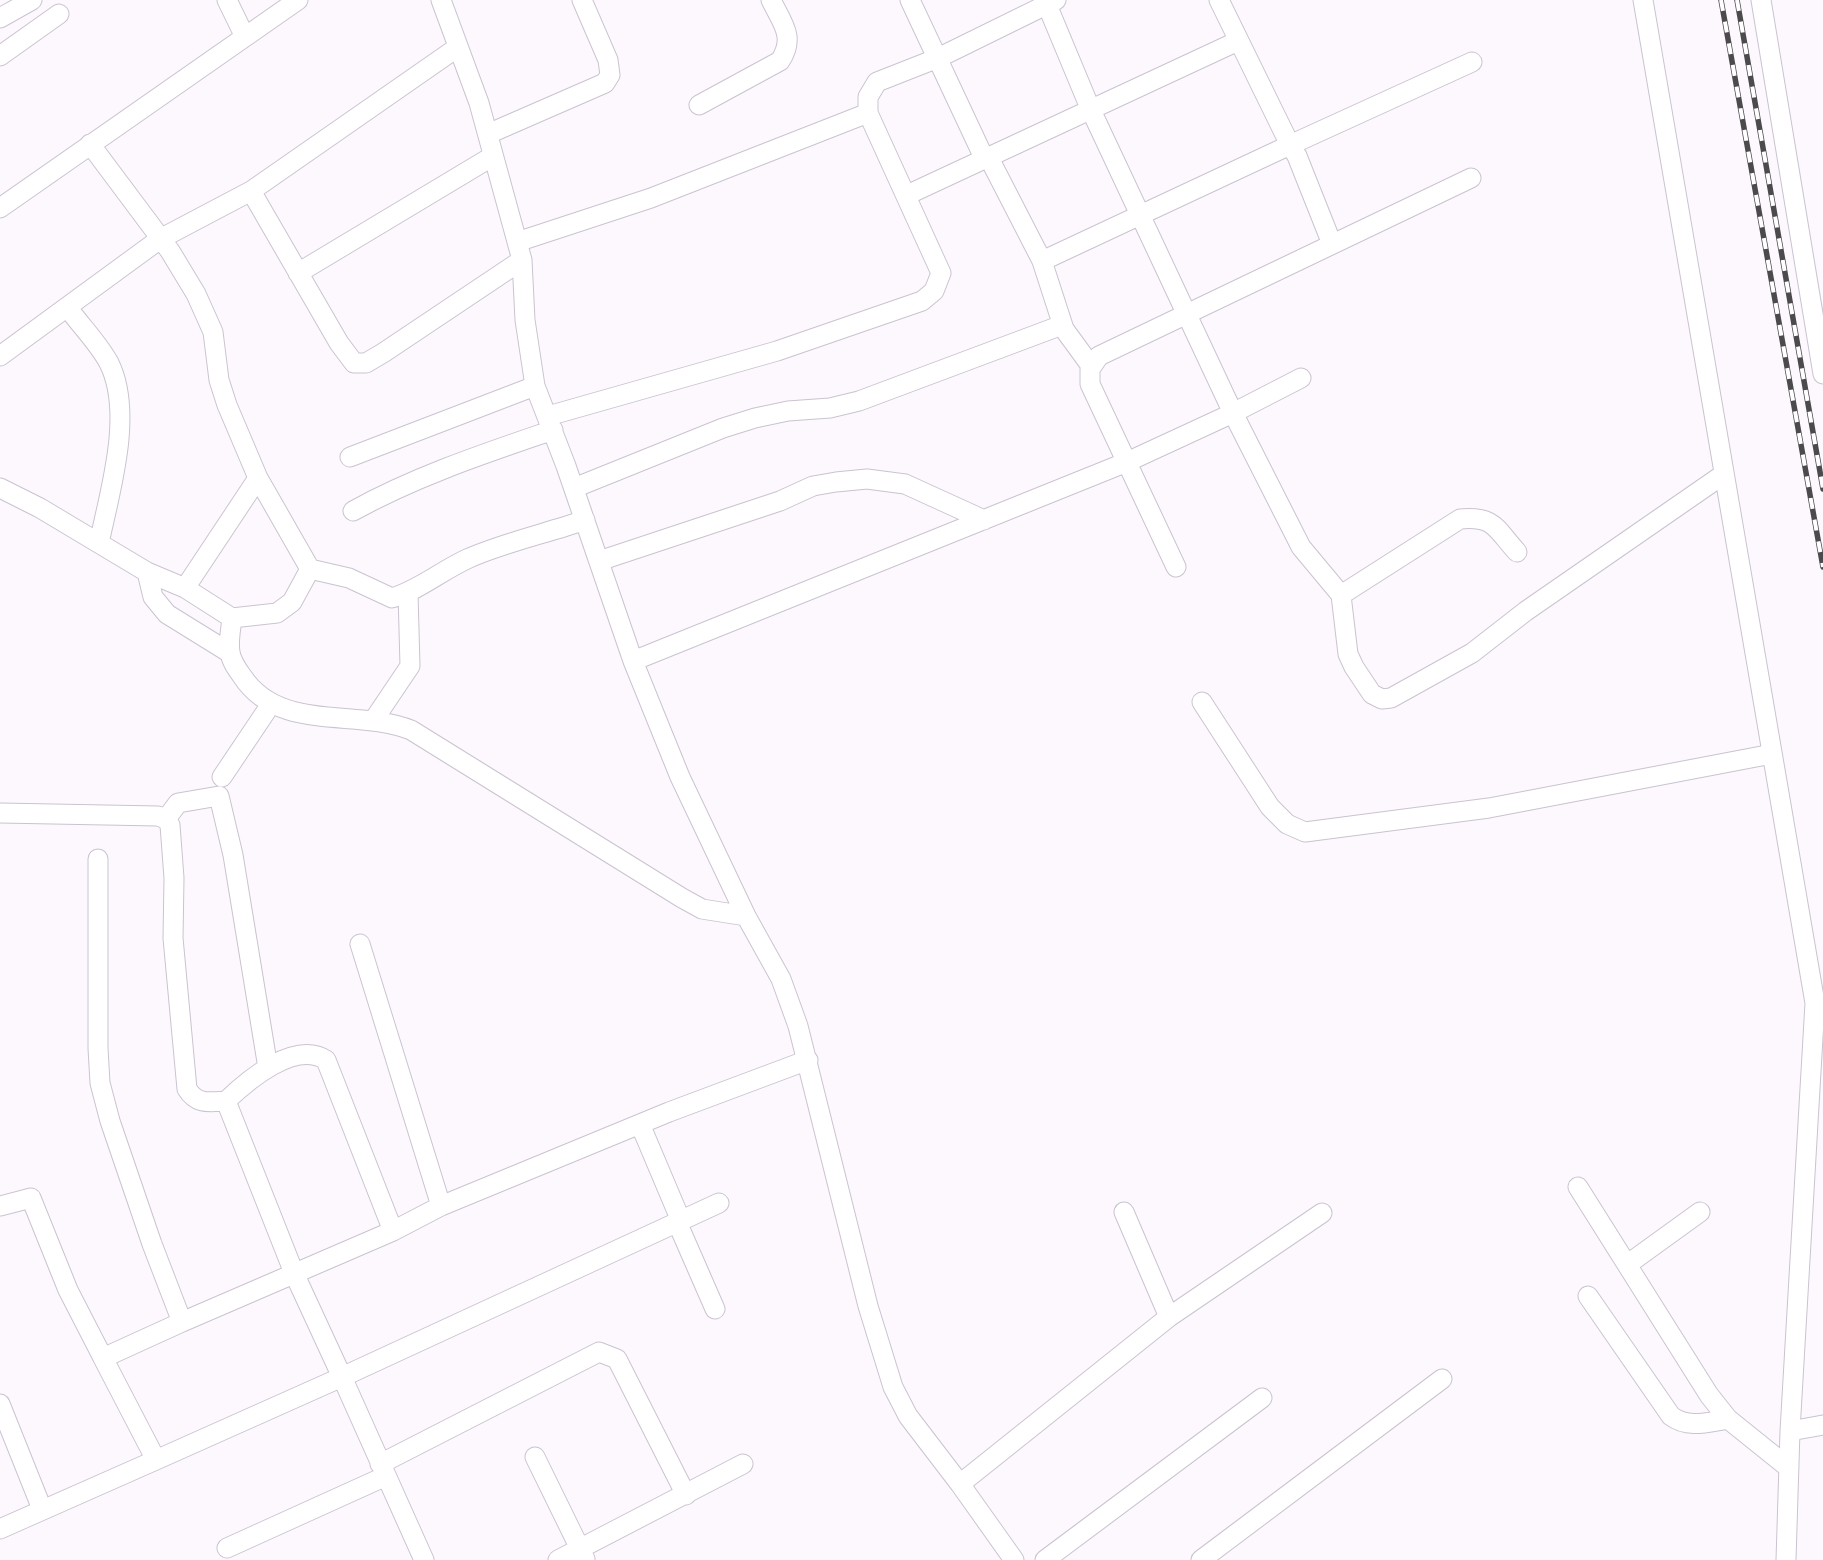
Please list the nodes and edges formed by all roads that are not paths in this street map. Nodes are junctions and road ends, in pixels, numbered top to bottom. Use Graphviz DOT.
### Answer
graph roads {
  1 [pos="32,0"];
  2 [pos="226,0"];
  3 [pos="298,0"];
  4 [pos="441,0"];
  5 [pos="582,0"];
  6 [pos="771,0"];
  7 [pos="910,0"];
  8 [pos="1219,0"];
  9 [pos="1643,0"];
  10 [pos="1761,0"];
  11 [pos="1050,1"];
  12 [pos="59,14"];
  13 [pos="0,18"];
  14 [pos="245,37"];
  15 [pos="1238,41"];
  16 [pos="458,47"];
  17 [pos="0,56"];
  18 [pos="938,58"];
  19 [pos="1472,62"];
  20 [pos="699,105"];
  21 [pos="1090,108"];
  22 [pos="868,113"];
  23 [pos="488,134"];
  24 [pos="90,144"];
  25 [pos="1290,145"];
  26 [pos="493,156"];
  27 [pos="987,159"];
  28 [pos="1471,178"];
  29 [pos="251,191"];
  30 [pos="907,195"];
  31 [pos="0,208"];
  32 [pos="1140,214"];
  33 [pos="160,239"];
  34 [pos="1332,244"];
  35 [pos="520,250"];
  36 [pos="1042,261"];
  37 [pos="298,273"];
  38 [pos="68,308"];
  39 [pos="1186,313"];
  40 [pos="1054,328"];
  41 [pos="0,356"];
  42 [pos="1091,366"];
  43 [pos="1823,374"];
  44 [pos="1301,378"];
  45 [pos="535,386"];
  46 [pos="1233,413"];
  47 [pos="551,423"];
  48 [pos="350,457"];
  49 [pos="1127,462"];
  50 [pos="1724,474"];
  51 [pos="258,478"];
  52 [pos="0,488"];
  53 [pos="574,488"];
  54 [pos="354,511"];
  55 [pos="585,520"];
  56 [pos="984,520"];
  57 [pos="99,543"];
  58 [pos="1516,552"];
  59 [pos="598,561"];
  60 [pos="1176,567"];
  61 [pos="310,569"];
  62 [pos="147,572"];
  63 [pos="185,588"];
  64 [pos="408,593"];
  65 [pos="1341,595"];
  66 [pos="232,618"];
  67 [pos="230,653"];
  68 [pos="633,661"];
  69 [pos="1202,702"];
  70 [pos="271,704"];
  71 [pos="373,721"];
  72 [pos="1772,754"];
  73 [pos="222,776"];
  74 [pos="0,813"];
  75 [pos="166,819"];
  76 [pos="98,859"];
  77 [pos="746,916"];
  78 [pos="360,944"];
  79 [pos="808,1060"];
  80 [pos="268,1068"];
  81 [pos="226,1101"];
  82 [pos="640,1124"];
  83 [pos="1578,1187"];
  84 [pos="719,1203"];
  85 [pos="0,1206"];
  86 [pos="441,1206"];
  87 [pos="1124,1212"];
  88 [pos="1700,1212"];
  89 [pos="1322,1213"];
  90 [pos="679,1221"];
  91 [pos="393,1231"];
  92 [pos="1628,1264"];
  93 [pos="294,1272"];
  94 [pos="1588,1296"];
  95 [pos="715,1309"];
  96 [pos="1169,1317"];
  97 [pos="182,1322"];
  98 [pos="103,1358"];
  99 [pos="342,1377"];
  100 [pos="1442,1380"];
  101 [pos="1262,1398"];
  102 [pos="0,1404"];
  103 [pos="1728,1419"];
  104 [pos="1823,1425"];
  105 [pos="1790,1431"];
  106 [pos="535,1457"];
  107 [pos="156,1460"];
  108 [pos="743,1464"];
  109 [pos="1789,1468"];
  110 [pos="383,1470"];
  111 [pos="960,1484"];
  112 [pos="686,1495"];
  113 [pos="42,1509"];
  114 [pos="0,1529"];
  115 [pos="227,1548"];
  116 [pos="583,1555"];
  117 [pos="424,1560"];
  118 [pos="558,1560"];
  119 [pos="1014,1560"];
  120 [pos="1045,1560"];
  121 [pos="1201,1560"];
  122 [pos="1786,1560"];
  1 -- 13 [label="street"];
  2 -- 14 [label="street"];
  3 -- 14 [label="street"];
  4 -- 16 [label="street"];
  5 -- 23 [label="street"];
  6 -- 20 [label="street"];
  7 -- 18 [label="street"];
  8 -- 15 [label="street"];
  9 -- 50 [label="street"];
  10 -- 43 [label="street"];
  11 -- 18 [label="street"];
  11 -- 21 [label="street"];
  12 -- 17 [label="street"];
  14 -- 24 [label="street"];
  15 -- 21 [label="street"];
  15 -- 25 [label="street"];
  16 -- 23 [label="street"];
  16 -- 29 [label="street"];
  18 -- 22 [label="street"];
  18 -- 27 [label="street"];
  19 -- 25 [label="street"];
  21 -- 27 [label="street"];
  21 -- 32 [label="street"];
  22 -- 30 [label="street"];
  22 -- 35 [label="street"];
  23 -- 26 [label="street"];
  24 -- 31 [label="street"];
  24 -- 33 [label="street"];
  25 -- 32 [label="street"];
  25 -- 34 [label="street"];
  26 -- 35 [label="street"];
  26 -- 37 [label="street"];
  27 -- 30 [label="street"];
  27 -- 36 [label="street"];
  28 -- 34 [label="street"];
  29 -- 33 [label="street"];
  29 -- 37 [label="street"];
  30 -- 47 [label="street"];
  32 -- 36 [label="street"];
  32 -- 39 [label="street"];
  33 -- 38 [label="street"];
  33 -- 51 [label="street"];
  34 -- 39 [label="street"];
  35 -- 37 [label="street"];
  35 -- 45 [label="street"];
  36 -- 42 [label="street"];
  38 -- 41 [label="street"];
  38 -- 57 [label="street"];
  39 -- 42 [label="street"];
  39 -- 46 [label="street"];
  40 -- 53 [label="street"];
  42 -- 49 [label="street"];
  44 -- 46 [label="street"];
  45 -- 47 [label="street"];
  45 -- 48 [label="street"];
  46 -- 49 [label="street"];
  46 -- 65 [label="street"];
  47 -- 53 [label="street"];
  47 -- 54 [label="street"];
  49 -- 56 [label="street"];
  49 -- 60 [label="street"];
  50 -- 65 [label="street"];
  50 -- 72 [label="street"];
  51 -- 61 [label="street"];
  51 -- 63 [label="street"];
  52 -- 57 [label="street"];
  53 -- 55 [label="street"];
  55 -- 59 [label="street"];
  55 -- 64 [label="street"];
  56 -- 59 [label="street"];
  56 -- 68 [label="street"];
  57 -- 62 [label="street"];
  58 -- 65 [label="street"];
  59 -- 68 [label="street"];
  61 -- 64 [label="street"];
  61 -- 66 [label="street"];
  62 -- 63 [label="street"];
  62 -- 67 [label="street"];
  63 -- 66 [label="street"];
  64 -- 71 [label="street"];
  66 -- 67 [label="street"];
  67 -- 70 [label="street"];
  68 -- 77 [label="street"];
  69 -- 72 [label="street"];
  70 -- 71 [label="street"];
  70 -- 73 [label="street"];
  71 -- 77 [label="street"];
  72 -- 105 [label="street"];
  74 -- 75 [label="street"];
  75 -- 80 [label="street"];
  75 -- 81 [label="street"];
  76 -- 97 [label="street"];
  77 -- 79 [label="street"];
  78 -- 86 [label="street"];
  79 -- 82 [label="street"];
  79 -- 111 [label="street"];
  80 -- 81 [label="street"];
  80 -- 91 [label="street"];
  81 -- 93 [label="street"];
  82 -- 86 [label="street"];
  82 -- 90 [label="street"];
  83 -- 92 [label="street"];
  84 -- 90 [label="street"];
  85 -- 98 [label="street"];
  86 -- 91 [label="street"];
  87 -- 96 [label="street"];
  88 -- 92 [label="street"];
  89 -- 96 [label="street"];
  90 -- 95 [label="street"];
  90 -- 99 [label="street"];
  91 -- 93 [label="street"];
  92 -- 103 [label="street"];
  93 -- 97 [label="street"];
  93 -- 99 [label="street"];
  94 -- 103 [label="street"];
  96 -- 111 [label="street"];
  97 -- 98 [label="street"];
  98 -- 107 [label="street"];
  99 -- 107 [label="street"];
  99 -- 110 [label="street"];
  100 -- 121 [label="street"];
  101 -- 120 [label="street"];
  102 -- 113 [label="street"];
  103 -- 109 [label="street"];
  104 -- 105 [label="street"];
  105 -- 109 [label="street"];
  106 -- 116 [label="street"];
  107 -- 113 [label="street"];
  108 -- 112 [label="street"];
  109 -- 122 [label="street"];
  110 -- 112 [label="street"];
  110 -- 115 [label="street"];
  110 -- 117 [label="street"];
  111 -- 119 [label="street"];
  112 -- 116 [label="street"];
  113 -- 114 [label="street"];
  116 -- 118 [label="street"];
}
